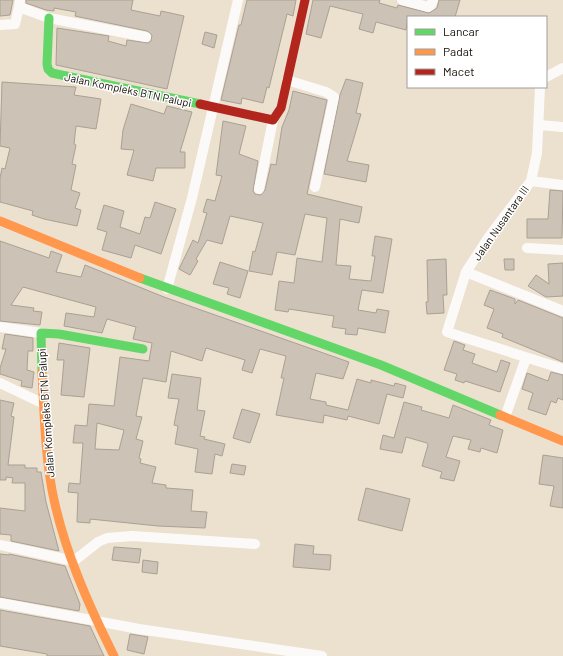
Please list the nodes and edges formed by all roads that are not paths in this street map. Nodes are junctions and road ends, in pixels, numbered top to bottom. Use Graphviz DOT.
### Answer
graph roads {
  1 [pos="238,0"];
  2 [pos="305,0"];
  3 [pos="402,0"];
  4 [pos="433,0"];
  5 [pos="19,4"];
  6 [pos="50,18"];
  7 [pos="0,25"];
  8 [pos="146,37"];
  9 [pos="563,68"];
  10 [pos="547,76"];
  11 [pos="287,80"];
  12 [pos="540,88"];
  13 [pos="214,108"];
  14 [pos="273,120"];
  15 [pos="540,125"];
  16 [pos="563,126"];
  17 [pos="531,181"];
  18 [pos="563,184"];
  19 [pos="315,187"];
  20 [pos="259,189"];
  21 [pos="0,221"];
  22 [pos="527,248"];
  23 [pos="563,250"];
  24 [pos="466,272"];
  25 [pos="167,290"];
  26 [pos="563,310"];
  27 [pos="0,327"];
  28 [pos="42,333"];
  29 [pos="143,349"];
  30 [pos="526,358"];
  31 [pos="563,369"];
  32 [pos="0,383"];
  33 [pos="44,404"];
  34 [pos="505,417"];
  35 [pos="563,441"];
  36 [pos="255,544"];
  37 [pos="0,545"];
  38 [pos="74,561"];
  39 [pos="0,603"];
  40 [pos="98,622"];
  41 [pos="114,656"];
  42 [pos="322,656"];
  1 -- 13 [label="street"];
  2 -- 11 [label="street"];
  3 -- 4 [label="street"];
  5 -- 6 [label="street"];
  5 -- 7 [label="street"];
  6 -- 8 [label="street"];
  6 -- 13 [label="street, Jalan Kompleks BTN Palupi"];
  9 -- 10 [label="street"];
  11 -- 14 [label="street"];
  11 -- 19 [label="street"];
  12 -- 15 [label="street, Jalan Nusantara III"];
  13 -- 14 [label="street, Jalan Kompleks BTN Palupi"];
  13 -- 25 [label="street"];
  14 -- 20 [label="street"];
  15 -- 16 [label="street"];
  15 -- 17 [label="street, Jalan Nusantara III"];
  17 -- 18 [label="street"];
  17 -- 24 [label="street, Jalan Nusantara III"];
  21 -- 25 [label="street"];
  22 -- 23 [label="street"];
  24 -- 26 [label="street"];
  24 -- 30 [label="street, Jalan Nusantara III"];
  25 -- 34 [label="street"];
  27 -- 28 [label="street"];
  28 -- 29 [label="street, Jalan Kompleks BTN Palupi"];
  28 -- 33 [label="street, Jalan Kompleks BTN Palupi"];
  30 -- 31 [label="street"];
  30 -- 34 [label="street"];
  32 -- 33 [label="street"];
  33 -- 38 [label="street, Jalan Kompleks BTN Palupi"];
  34 -- 35 [label="street"];
  36 -- 38 [label="street"];
  37 -- 38 [label="street"];
  38 -- 40 [label="street, Jalan Kompleks BTN Palupi"];
  39 -- 40 [label="street"];
  40 -- 41 [label="street, Jalan Kompleks BTN Palupi"];
  40 -- 42 [label="street"];
}
